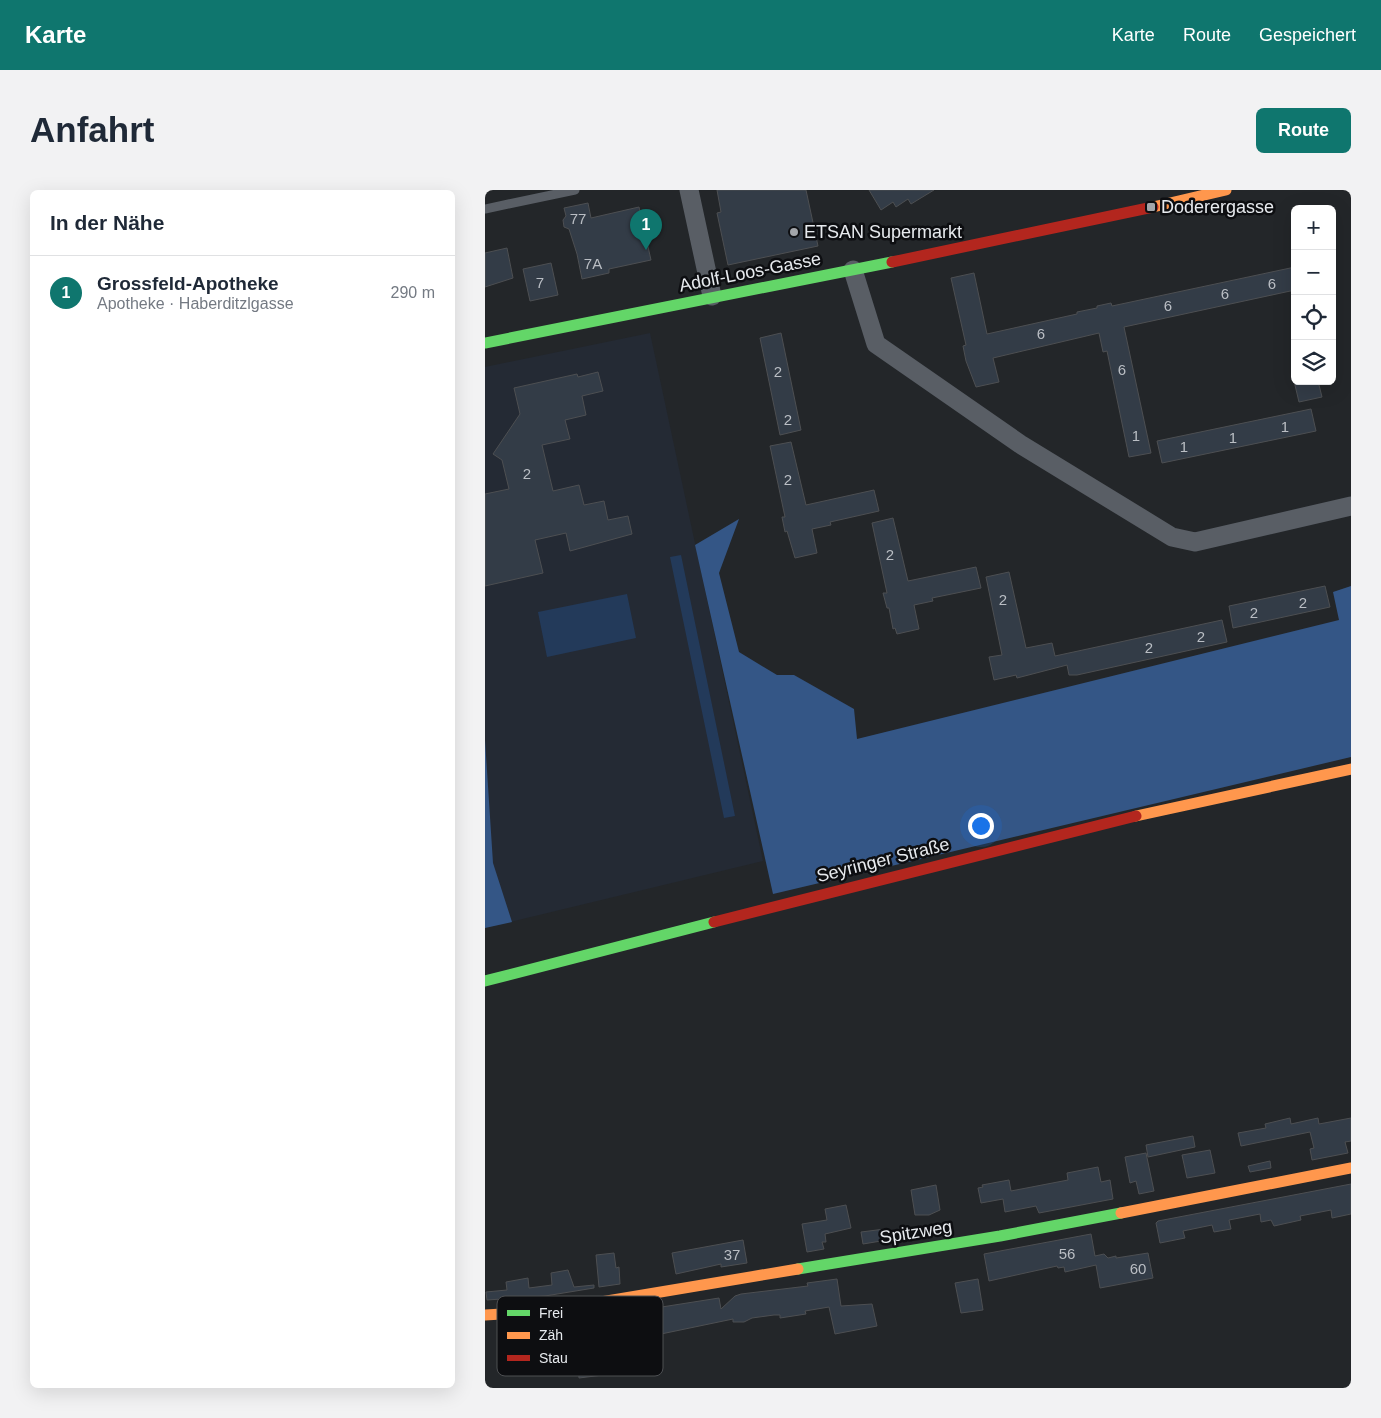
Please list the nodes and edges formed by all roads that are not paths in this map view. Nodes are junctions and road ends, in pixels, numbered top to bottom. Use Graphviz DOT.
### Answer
graph roads {
  1 [pos="575,190"];
  2 [pos="689,190"];
  3 [pos="1226,190"];
  4 [pos="485,209"];
  5 [pos="853,270"];
  6 [pos="712,296"];
  7 [pos="485,343"];
  8 [pos="1351,506"];
  9 [pos="1351,769"];
  10 [pos="485,981"];
  11 [pos="1351,1168"];
  12 [pos="638,1296"];
  1 -- 4 [label="lane"];
  2 -- 6 [label="street"];
  3 -- 5 [label="street, Adolf-Loos-Gasse"];
  5 -- 6 [label="street, Adolf-Loos-Gasse"];
  5 -- 8 [label="street"];
  6 -- 7 [label="street, Adolf-Loos-Gasse"];
  9 -- 10 [label="street, Seyringer Straße"];
  11 -- 12 [label="street, Spitzweg"];
}
